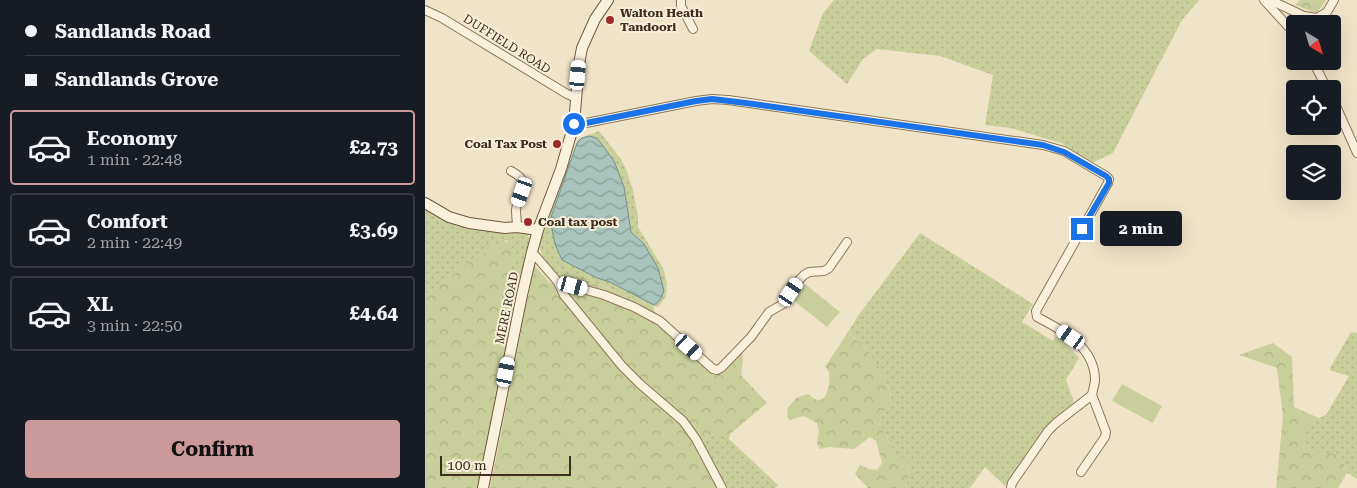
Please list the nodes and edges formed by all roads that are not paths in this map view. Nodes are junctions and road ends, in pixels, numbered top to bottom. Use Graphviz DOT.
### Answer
graph roads {
  1 [pos="608,0"];
  2 [pos="681,0"];
  3 [pos="1264,0"];
  4 [pos="1270,0"];
  5 [pos="1334,0"];
  6 [pos="425,10"];
  7 [pos="1295,15"];
  8 [pos="1323,15"];
  9 [pos="1286,24"];
  10 [pos="693,29"];
  11 [pos="577,98"];
  12 [pos="1341,117"];
  13 [pos="574,124"];
  14 [pos="1357,152"];
  15 [pos="511,171"];
  16 [pos="425,203"];
  17 [pos="517,227"];
  18 [pos="538,230"];
  19 [pos="847,242"];
  20 [pos="532,252"];
  21 [pos="558,282"];
  22 [pos="1092,394"];
  23 [pos="1081,472"];
  24 [pos="483,488"];
  25 [pos="722,488"];
  26 [pos="1011,488"];
  1 -- 11 [label="main road, MERE ROAD"];
  2 -- 10 [label="street"];
  3 -- 9 [label="street"];
  4 -- 7 [label="street"];
  5 -- 8 [label="street"];
  6 -- 11 [label="street, DUFFIELD ROAD"];
  11 -- 13 [label="main road, MERE ROAD"];
  12 -- 14 [label="street"];
  13 -- 18 [label="main road, MERE ROAD"];
  13 -- 22 [label="street"];
  15 -- 17 [label="street"];
  16 -- 17 [label="main road"];
  17 -- 18 [label="main road"];
  18 -- 20 [label="main road, MERE ROAD"];
  19 -- 21 [label="street"];
  20 -- 21 [label="street"];
  20 -- 24 [label="main road, MERE ROAD"];
  21 -- 25 [label="street"];
  22 -- 23 [label="street"];
  22 -- 26 [label="street"];
}
